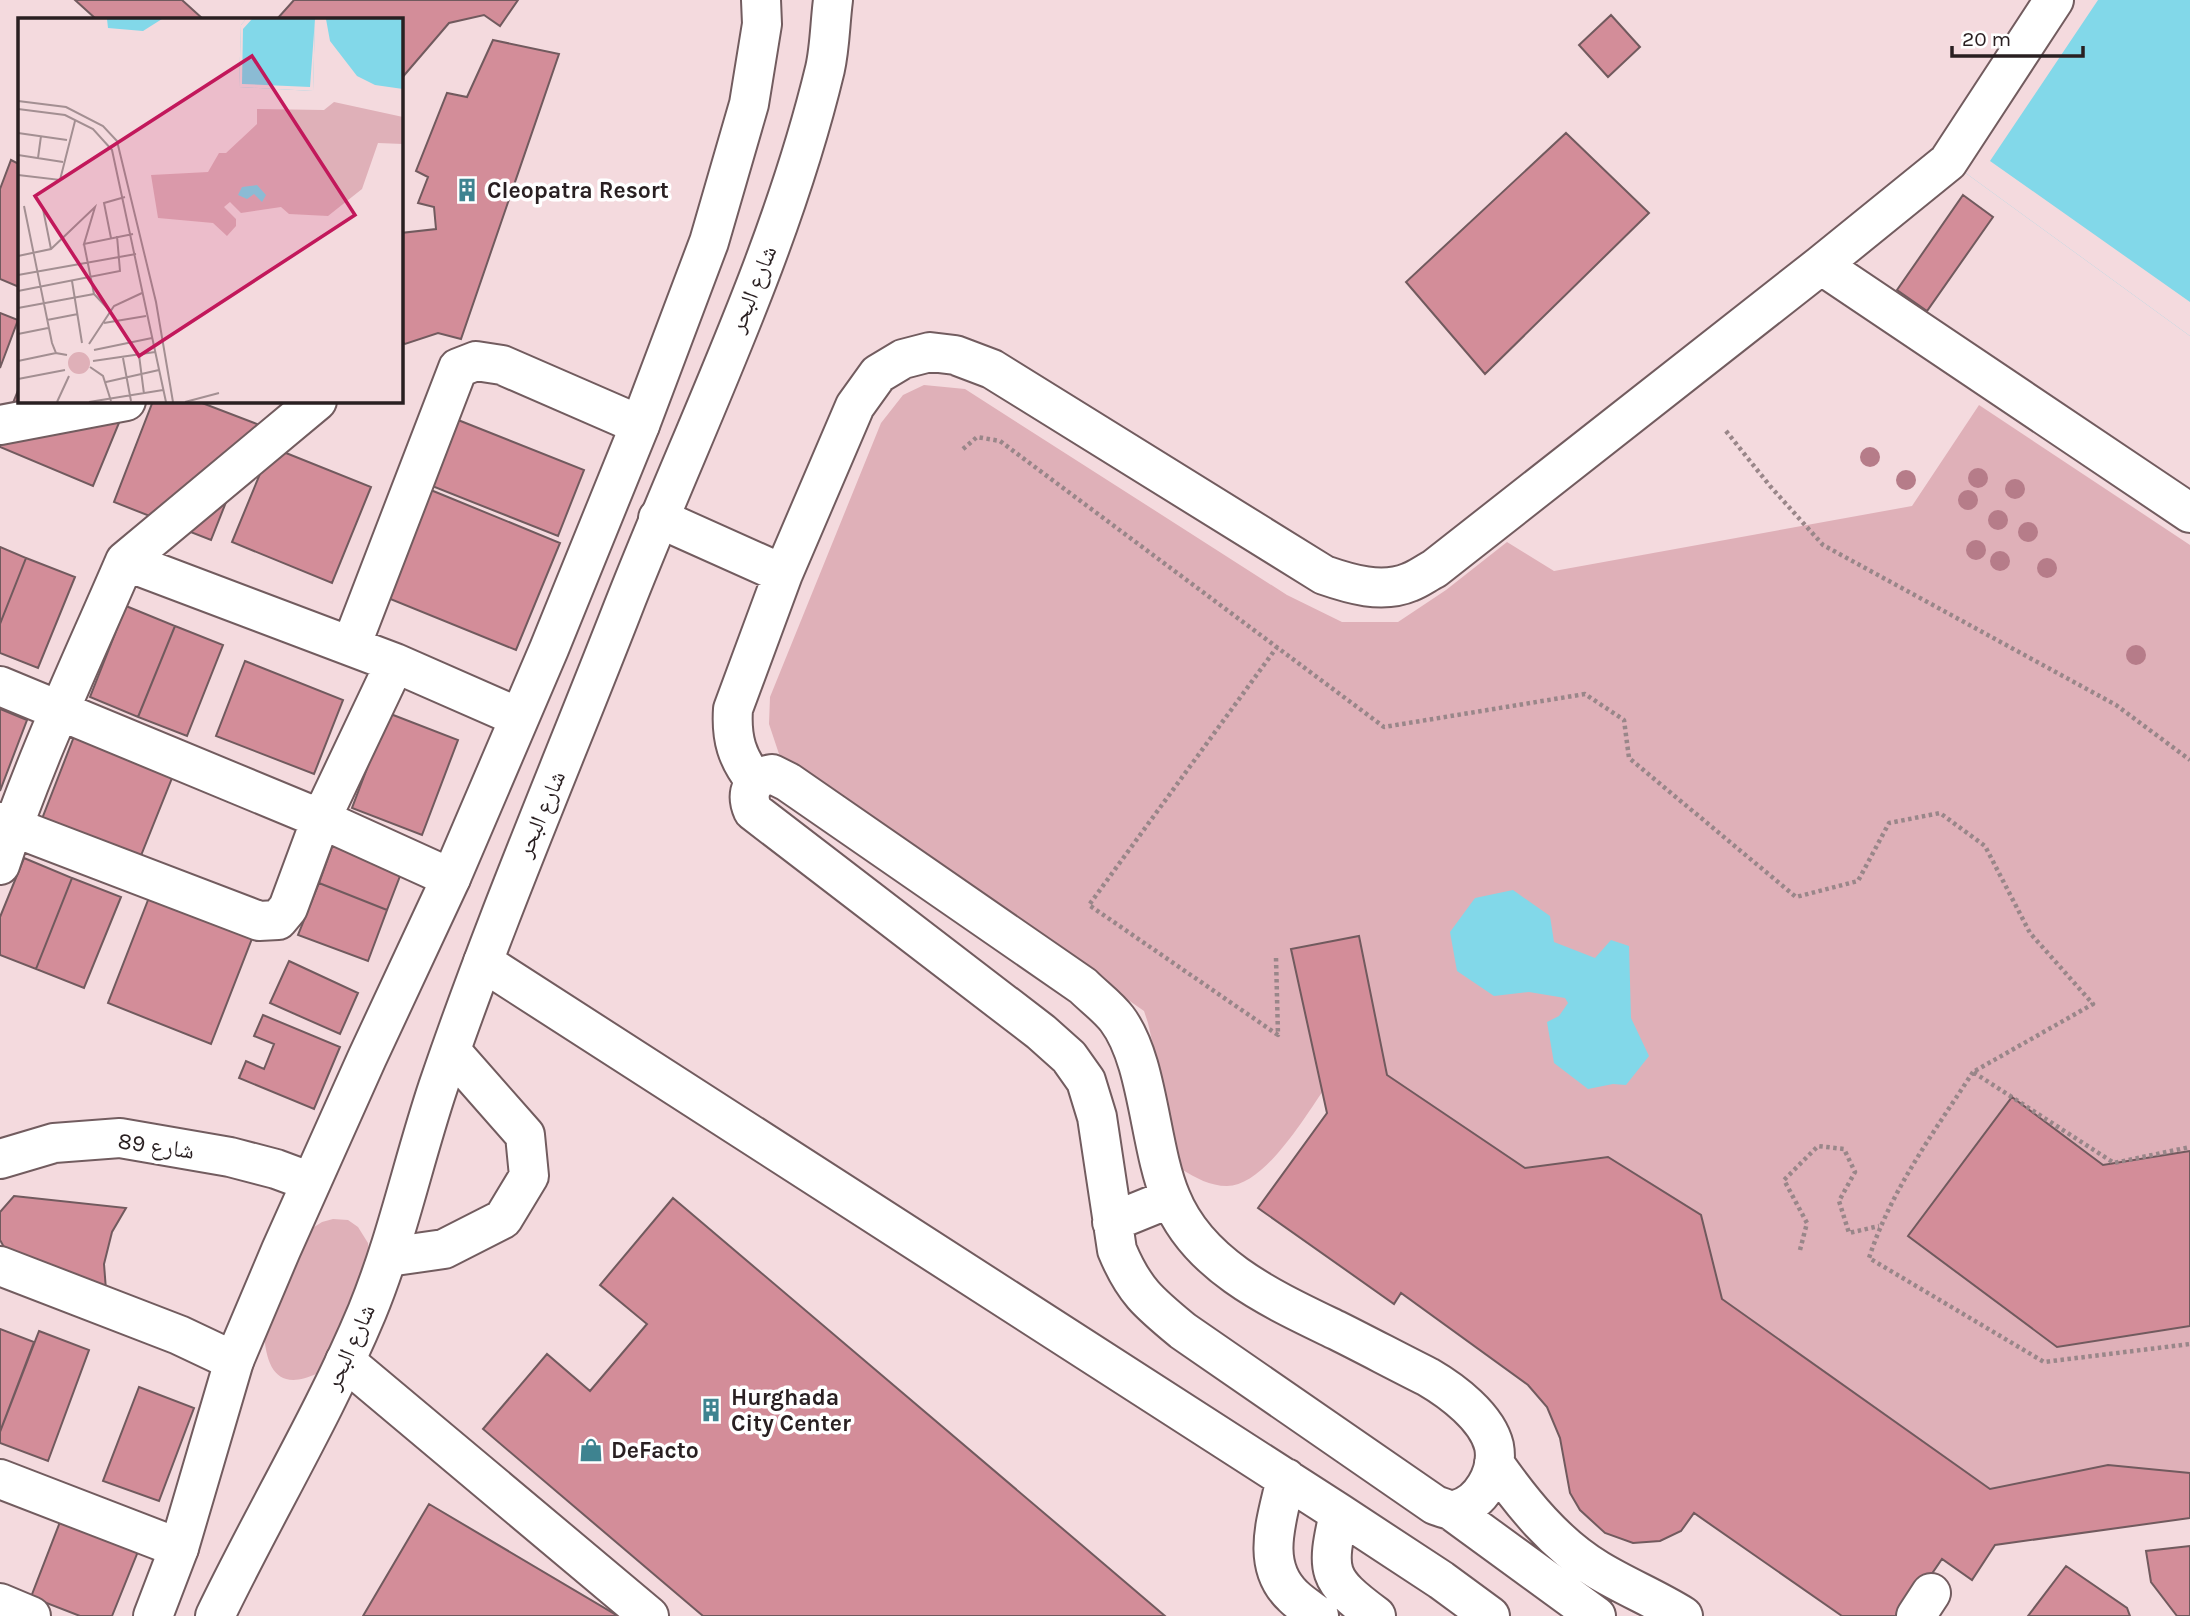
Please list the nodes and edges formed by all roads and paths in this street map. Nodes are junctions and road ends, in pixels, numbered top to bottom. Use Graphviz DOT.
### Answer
graph roads {
  1 [pos="761,0"];
  2 [pos="833,0"];
  3 [pos="2054,0"];
  4 [pos="1821,265"];
  5 [pos="121,402"];
  6 [pos="316,402"];
  7 [pos="0,425"];
  8 [pos="640,425"];
  9 [pos="1726,430"];
  10 [pos="963,449"];
  11 [pos="2190,513"];
  12 [pos="658,518"];
  13 [pos="125,561"];
  14 [pos="783,574"];
  15 [pos="351,646"];
  16 [pos="1277,647"];
  17 [pos="395,663"];
  18 [pos="0,686"];
  19 [pos="60,711"];
  20 [pos="518,717"];
  21 [pos="2190,760"];
  22 [pos="755,781"];
  23 [pos="321,819"];
  24 [pos="6,824"];
  25 [pos="0,865"];
  26 [pos="452,878"];
  27 [pos="1276,958"];
  28 [pos="484,962"];
  29 [pos="451,1051"];
  30 [pos="1973,1072"];
  31 [pos="2190,1147"];
  32 [pos="0,1158"];
  33 [pos="312,1182"];
  34 [pos="1171,1198"];
  35 [pos="1112,1222"];
  36 [pos="1880,1226"];
  37 [pos="1800,1250"];
  38 [pos="387,1257"];
  39 [pos="0,1266"];
  40 [pos="2190,1344"];
  41 [pos="234,1361"];
  42 [pos="345,1362"];
  43 [pos="1494,1464"];
  44 [pos="1286,1478"];
  45 [pos="0,1479"];
  46 [pos="1452,1511"];
  47 [pos="1339,1513"];
  48 [pos="179,1548"];
  49 [pos="153,1616"];
  50 [pos="215,1616"];
  51 [pos="649,1616"];
  52 [pos="1319,1616"];
  53 [pos="1376,1616"];
  54 [pos="1490,1616"];
  55 [pos="1596,1616"];
  56 [pos="1684,1616"];
  1 -- 8 [label="street"];
  2 -- 12 [label="street, شارع البحر"];
  3 -- 4 [label="street"];
  4 -- 11 [label="street"];
  4 -- 14 [label="street"];
  5 -- 7 [label="street"];
  6 -- 13 [label="street"];
  8 -- 15 [label="street"];
  8 -- 20 [label="street"];
  9 -- 21 [label="path"];
  10 -- 16 [label="path"];
  12 -- 14 [label="street"];
  12 -- 28 [label="street, شارع البحر"];
  13 -- 15 [label="street"];
  13 -- 19 [label="street"];
  14 -- 22 [label="street"];
  15 -- 17 [label="street"];
  16 -- 27 [label="path"];
  16 -- 30 [label="path"];
  17 -- 20 [label="street"];
  17 -- 23 [label="street"];
  18 -- 19 [label="street"];
  19 -- 23 [label="street"];
  19 -- 24 [label="street"];
  20 -- 26 [label="street"];
  22 -- 34 [label="street"];
  22 -- 35 [label="street"];
  23 -- 24 [label="street"];
  23 -- 26 [label="street"];
  24 -- 25 [label="street"];
  26 -- 33 [label="street"];
  28 -- 29 [label="street, شارع البحر"];
  28 -- 44 [label="street"];
  29 -- 38 [label="street, شارع البحر"];
  29 -- 38 [label="street"];
  30 -- 31 [label="path"];
  30 -- 36 [label="path"];
  32 -- 33 [label="street, شارع 89"];
  33 -- 41 [label="street"];
  34 -- 35 [label="street"];
  34 -- 43 [label="street"];
  35 -- 46 [label="street"];
  36 -- 37 [label="path"];
  36 -- 40 [label="path"];
  38 -- 42 [label="street, شارع البحر"];
  39 -- 41 [label="street"];
  41 -- 48 [label="street"];
  42 -- 50 [label="street, شارع البحر"];
  42 -- 51 [label="street"];
  43 -- 46 [label="street"];
  43 -- 56 [label="street"];
  44 -- 47 [label="street"];
  44 -- 52 [label="street"];
  45 -- 48 [label="street"];
  46 -- 55 [label="street"];
  47 -- 53 [label="street"];
  47 -- 54 [label="street"];
  48 -- 49 [label="street"];
}
